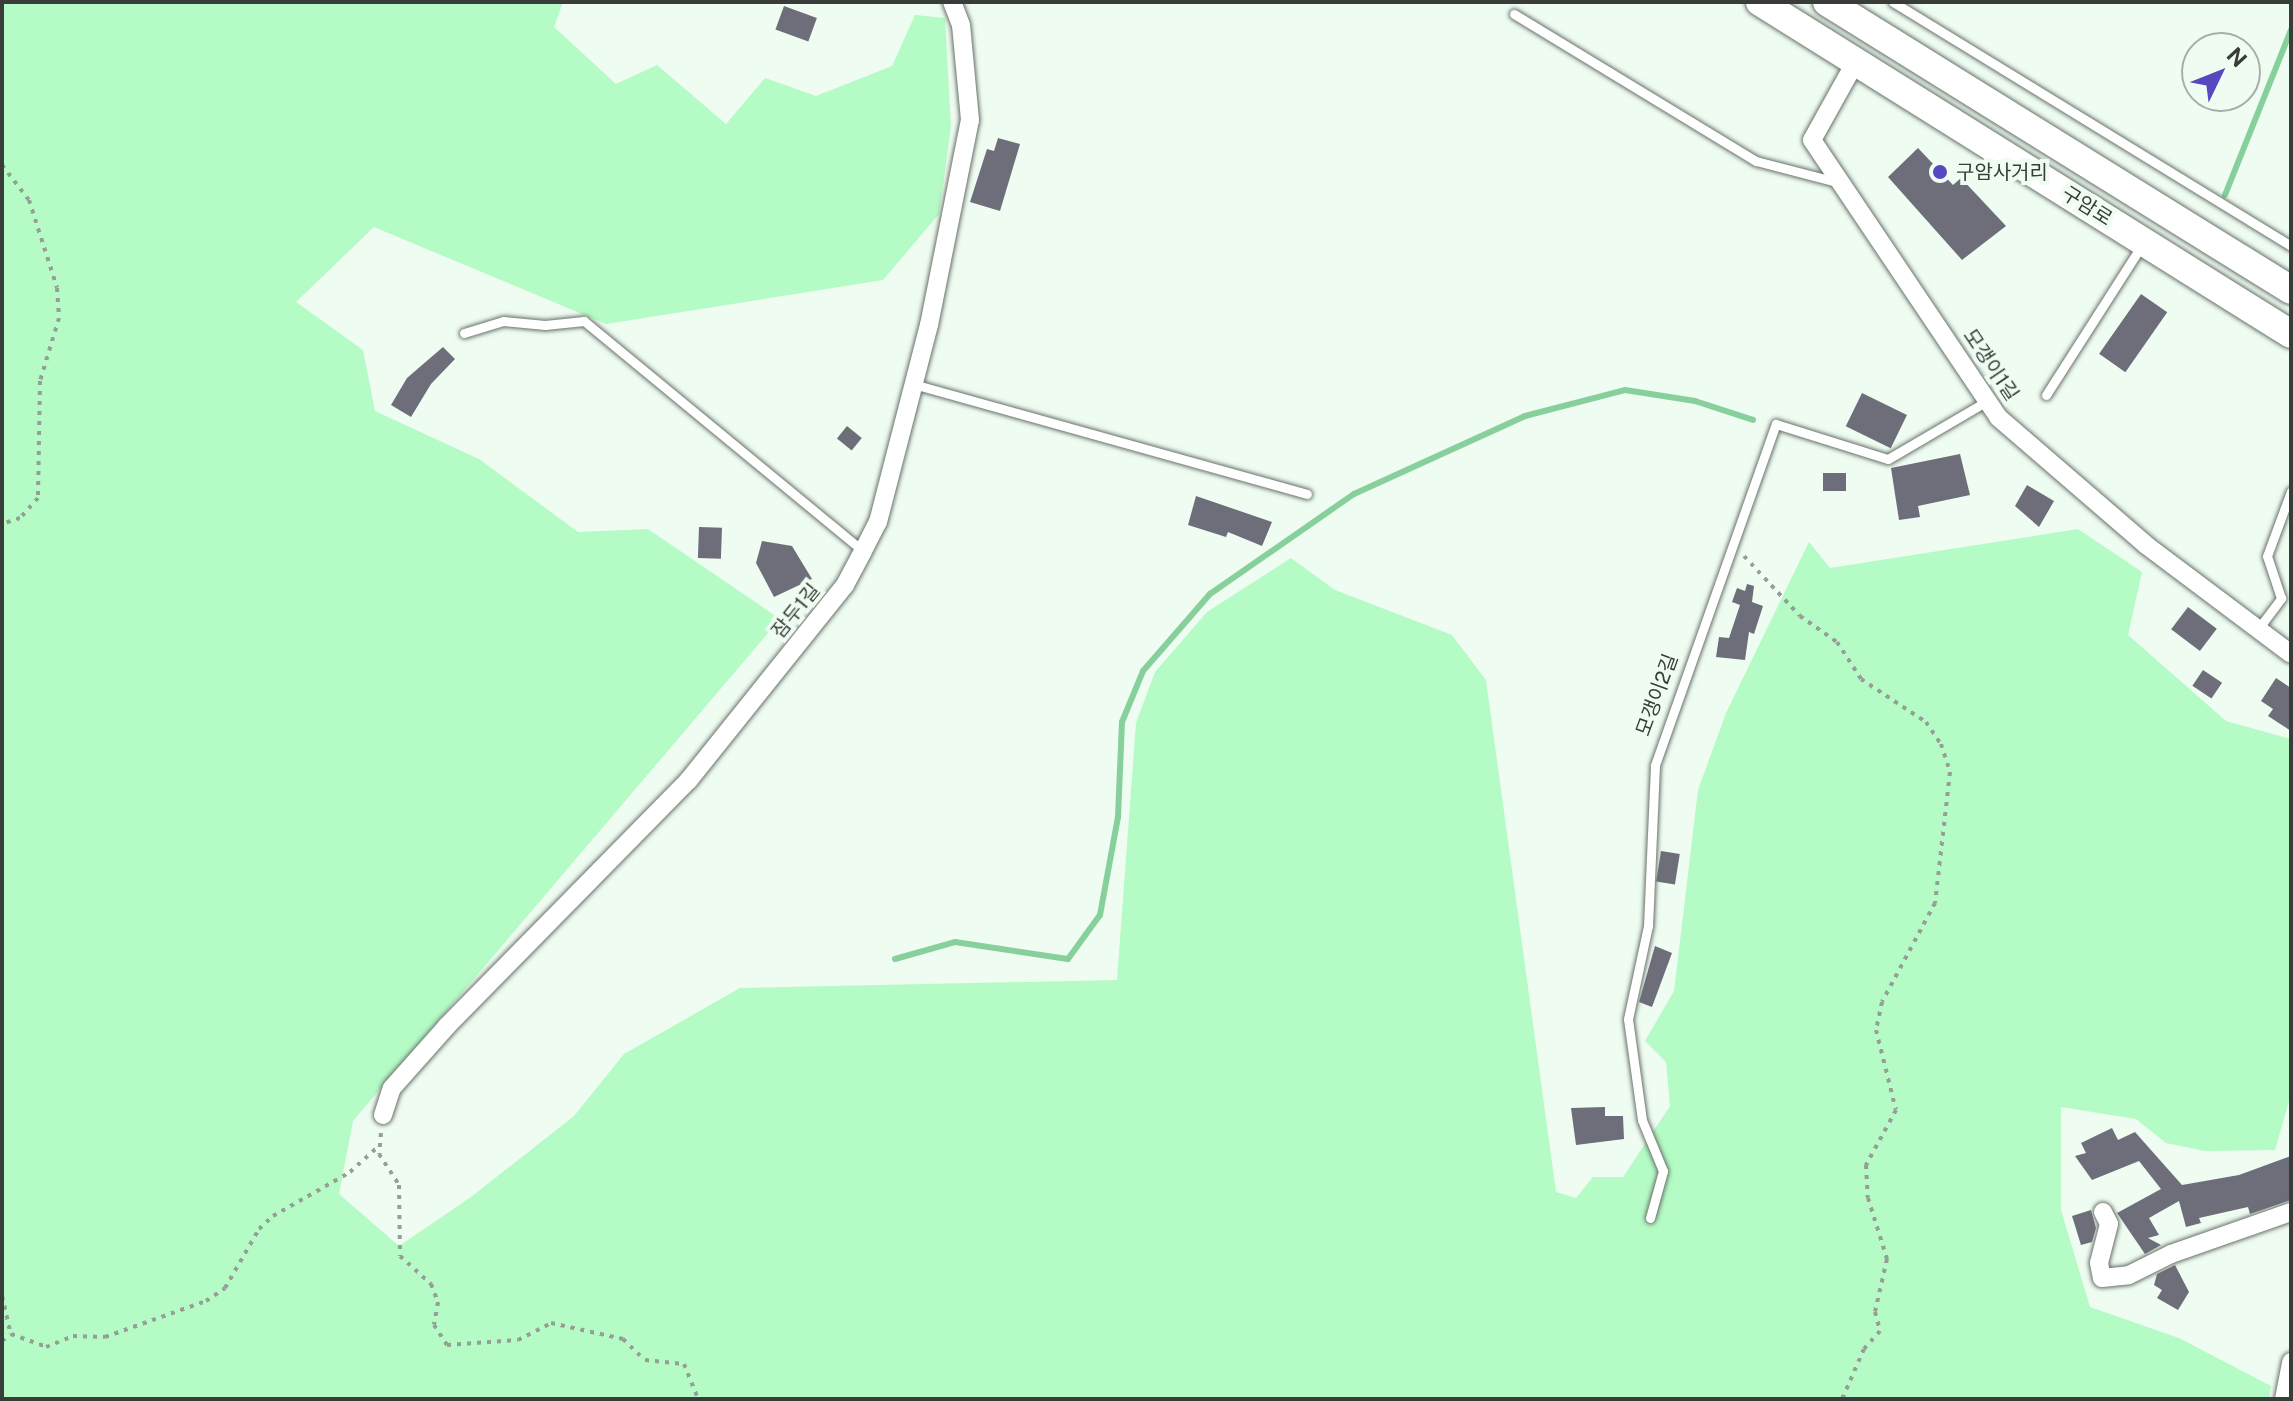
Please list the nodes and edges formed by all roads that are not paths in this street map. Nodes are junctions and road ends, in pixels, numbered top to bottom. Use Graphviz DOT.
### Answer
graph roads {
  1 [pos="952,2"];
  2 [pos="1760,2"];
  3 [pos="1827,2"];
  4 [pos="1893,2"];
  5 [pos="1514,14"];
  6 [pos="1856,61"];
  7 [pos="1840,183"];
  8 [pos="2144,242"];
  9 [pos="2291,246"];
  10 [pos="2291,290"];
  11 [pos="464,333"];
  12 [pos="2291,334"];
  13 [pos="913,384"];
  14 [pos="2046,395"];
  15 [pos="1987,401"];
  16 [pos="2291,491"];
  17 [pos="1307,494"];
  18 [pos="863,551"];
  19 [pos="2258,629"];
  20 [pos="2291,654"];
  21 [pos="383,1115"];
  22 [pos="2103,1212"];
  23 [pos="2291,1212"];
  24 [pos="1650,1218"];
  25 [pos="2291,1362"];
  26 [pos="2284,1399"];
  1 -- 13 [label="street, 잠두1길"];
  2 -- 6 [label="main road, 구암로"];
  3 -- 10 [label="main road, 구암로"];
  4 -- 9 [label="lane"];
  5 -- 7 [label="lane"];
  6 -- 7 [label="street, 모갱이1길"];
  6 -- 8 [label="main road, 구암로"];
  7 -- 15 [label="street, 모갱이1길"];
  8 -- 12 [label="main road, 구암로"];
  8 -- 14 [label="lane"];
  11 -- 18 [label="lane"];
  13 -- 17 [label="lane"];
  13 -- 18 [label="street, 잠두1길"];
  15 -- 19 [label="street, 모갱이1길"];
  15 -- 24 [label="lane, 모갱이2길"];
  16 -- 19 [label="lane"];
  18 -- 21 [label="street, 잠두1길"];
  19 -- 20 [label="street, 모갱이1길"];
  22 -- 23 [label="street"];
  25 -- 26 [label="street"];
}
